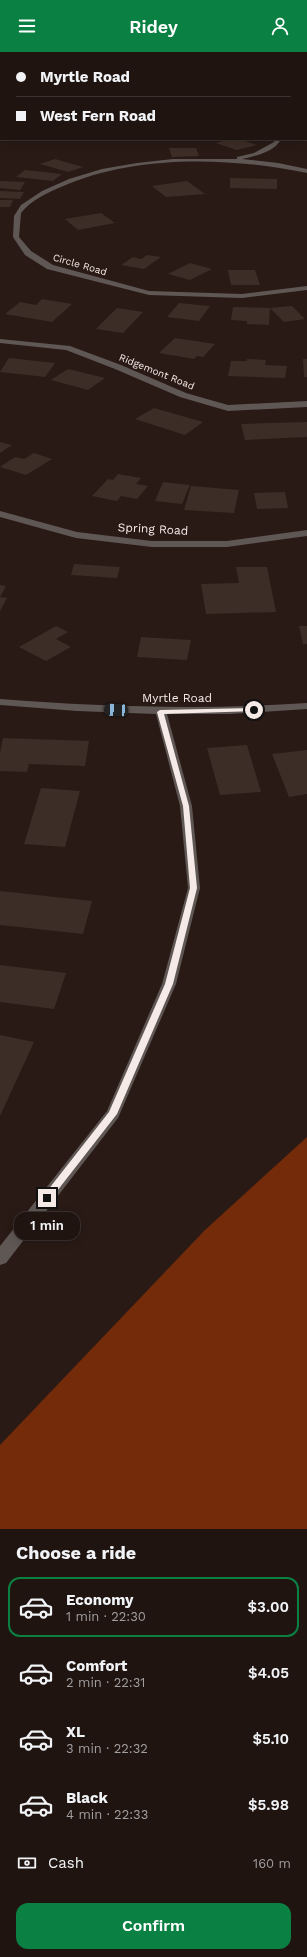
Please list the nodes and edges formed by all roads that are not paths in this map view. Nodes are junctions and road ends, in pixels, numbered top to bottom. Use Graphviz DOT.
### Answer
graph roads {
  1 [pos="278,140"];
  2 [pos="228,161"];
  3 [pos="307,171"];
  4 [pos="307,288"];
  5 [pos="0,341"];
  6 [pos="307,404"];
  7 [pos="0,514"];
  8 [pos="307,533"];
  9 [pos="0,702"];
  10 [pos="307,706"];
  11 [pos="160,712"];
  12 [pos="0,1258"];
  1 -- 2 [label="street"];
  2 -- 3 [label="street, Circle Road"];
  2 -- 4 [label="street, Circle Road"];
  5 -- 6 [label="street, Ridgemont Road"];
  7 -- 8 [label="street, Spring Road"];
  9 -- 11 [label="street, Myrtle Road"];
  10 -- 11 [label="street, Myrtle Road"];
  11 -- 12 [label="street"];
}
